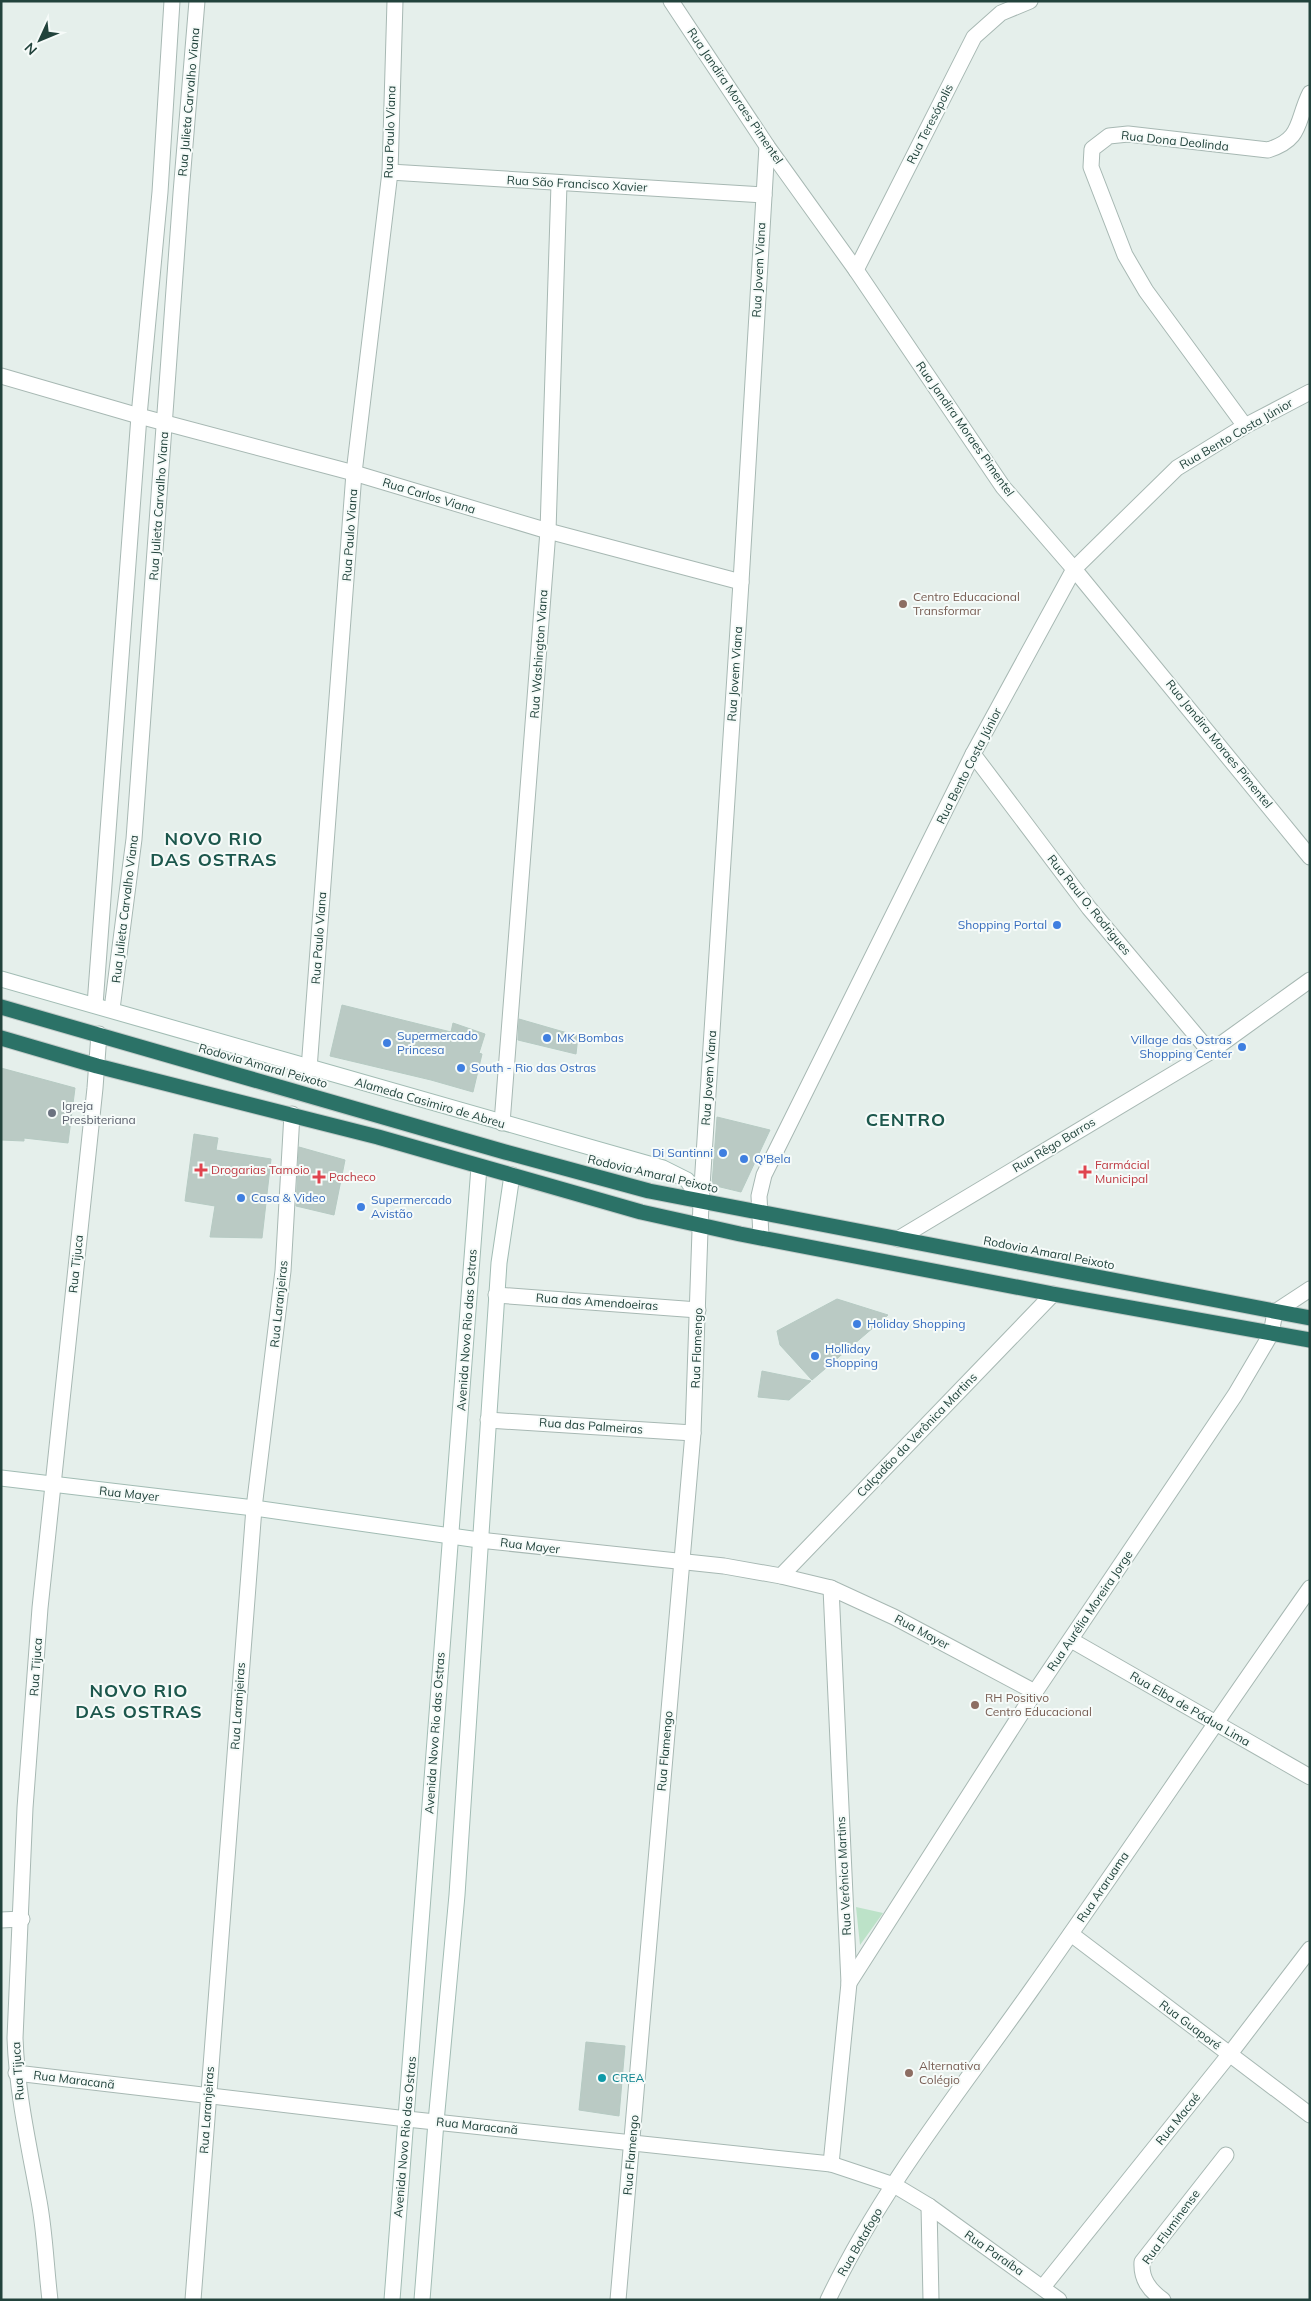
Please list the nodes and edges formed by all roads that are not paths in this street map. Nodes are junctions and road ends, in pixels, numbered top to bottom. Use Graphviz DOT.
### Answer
graph roads {
  1 [pos="172,1"];
  2 [pos="198,1"];
  3 [pos="395,1"];
  4 [pos="671,1"];
  5 [pos="1030,1"];
  6 [pos="1310,93"];
  7 [pos="767,146"];
  8 [pos="390,172"];
  9 [pos="559,184"];
  10 [pos="764,194"];
  11 [pos="856,270"];
  12 [pos="1,376"];
  13 [pos="1310,392"];
  14 [pos="139,416"];
  15 [pos="165,423"];
  16 [pos="1245,426"];
  17 [pos="354,474"];
  18 [pos="548,531"];
  19 [pos="1074,569"];
  20 [pos="742,582"];
  21 [pos="973,754"];
  22 [pos="1310,857"];
  23 [pos="1,979"];
  24 [pos="1310,980"];
  25 [pos="95,1005"];
  26 [pos="1,1007"];
  27 [pos="112,1009"];
  28 [pos="98,1034"];
  29 [pos="1,1038"];
  30 [pos="1210,1052"];
  31 [pos="96,1066"];
  32 [pos="309,1069"];
  33 [pos="292,1114"];
  34 [pos="502,1123"];
  35 [pos="479,1167"];
  36 [pos="512,1175"];
  37 [pos="701,1202"];
  38 [pos="761,1212"];
  39 [pos="700,1225"];
  40 [pos="761,1237"];
  41 [pos="898,1239"];
  42 [pos="1310,1289"];
  43 [pos="1053,1294"];
  44 [pos="496,1295"];
  45 [pos="698,1310"];
  46 [pos="1274,1312"];
  47 [pos="1310,1318"];
  48 [pos="1270,1334"];
  49 [pos="1310,1340"];
  50 [pos="488,1420"];
  51 [pos="693,1433"];
  52 [pos="1,1478"];
  53 [pos="52,1485"];
  54 [pos="254,1508"];
  55 [pos="450,1536"];
  56 [pos="479,1540"];
  57 [pos="681,1563"];
  58 [pos="781,1576"];
  59 [pos="831,1588"];
  60 [pos="1310,1588"];
  61 [pos="1071,1640"];
  62 [pos="1035,1692"];
  63 [pos="1214,1723"];
  64 [pos="1310,1777"];
  65 [pos="22,1919"];
  66 [pos="1,1920"];
  67 [pos="1071,1934"];
  68 [pos="1310,1949"];
  69 [pos="849,1983"];
  70 [pos="1229,2055"];
  71 [pos="16,2073"];
  72 [pos="208,2096"];
  73 [pos="1310,2114"];
  74 [pos="407,2119"];
  75 [pos="436,2122"];
  76 [pos="632,2144"];
  77 [pos="1226,2155"];
  78 [pos="831,2164"];
  79 [pos="894,2185"];
  80 [pos="929,2206"];
  81 [pos="1043,2288"];
  82 [pos="50,2300"];
  83 [pos="193,2300"];
  84 [pos="392,2300"];
  85 [pos="422,2300"];
  86 [pos="618,2300"];
  87 [pos="828,2300"];
  88 [pos="931,2300"];
  89 [pos="1059,2300"];
  90 [pos="1162,2300"];
  1 -- 14 [label="street, Rua Julieta Carvalho Viana"];
  2 -- 15 [label="street, Rua Julieta Carvalho Viana"];
  3 -- 8 [label="street, Rua Paulo Viana"];
  4 -- 7 [label="street, Rua Jandira Moraes Pimentel"];
  5 -- 11 [label="street, Rua Teresópolis"];
  6 -- 16 [label="street, Rua Dona Deolinda"];
  7 -- 10 [label="street, Rua Jovem Viana"];
  7 -- 11 [label="street, Rua Jandira Moraes Pimentel"];
  8 -- 9 [label="street, Rua São Francisco Xavier"];
  8 -- 17 [label="street, Rua Paulo Viana"];
  9 -- 10 [label="street, Rua São Francisco Xavier"];
  9 -- 18 [label="street, Rua Washington Viana"];
  10 -- 20 [label="street, Rua Jovem Viana"];
  11 -- 19 [label="street, Rua Jandira Moraes Pimentel"];
  12 -- 14 [label="street, Rua Carlos Viana"];
  13 -- 16 [label="street, Rua Bento Costa Júnior"];
  14 -- 15 [label="street, Rua Carlos Viana"];
  14 -- 25 [label="street, Rua Julieta Carvalho Viana"];
  15 -- 17 [label="street, Rua Carlos Viana"];
  15 -- 27 [label="street, Rua Julieta Carvalho Viana"];
  16 -- 19 [label="street, Rua Bento Costa Júnior"];
  17 -- 18 [label="street, Rua Carlos Viana"];
  17 -- 32 [label="street, Rua Paulo Viana"];
  18 -- 20 [label="street, Rua Carlos Viana"];
  18 -- 34 [label="street, Rua Washington Viana"];
  19 -- 21 [label="street, Rua Bento Costa Júnior"];
  19 -- 22 [label="street, Rua Jandira Moraes Pimentel"];
  20 -- 37 [label="street, Rua Jovem Viana"];
  21 -- 30 [label="street, Rua Raul O. Rodrigues"];
  21 -- 38 [label="street, Rua Bento Costa Júnior"];
  23 -- 25 [label="street, Alameda Casimiro de Abreu"];
  24 -- 30 [label="street, Rua Rêgo Barros"];
  25 -- 27 [label="street, Alameda Casimiro de Abreu"];
  26 -- 28 [label="highway, Rodovia Amaral Peixoto"];
  27 -- 32 [label="street, Alameda Casimiro de Abreu"];
  28 -- 31 [label="street, Rua Tijuca"];
  28 -- 37 [label="highway, Rodovia Amaral Peixoto"];
  29 -- 31 [label="highway"];
  30 -- 41 [label="street, Rua Rêgo Barros"];
  31 -- 33 [label="highway"];
  31 -- 53 [label="street, Rua Tijuca"];
  32 -- 34 [label="street, Alameda Casimiro de Abreu"];
  33 -- 35 [label="highway"];
  33 -- 54 [label="street, Rua Laranjeiras"];
  34 -- 37 [label="street, Alameda Casimiro de Abreu"];
  35 -- 36 [label="highway"];
  35 -- 55 [label="street, Avenida Novo Rio das Ostras"];
  36 -- 39 [label="highway"];
  36 -- 44 [label="street"];
  37 -- 38 [label="highway, Rodovia Amaral Peixoto"];
  37 -- 39 [label="street, Rua Flamengo"];
  38 -- 40 [label="street, Rua Bento Costa Júnior"];
  38 -- 41 [label="highway, Rodovia Amaral Peixoto"];
  39 -- 40 [label="highway"];
  39 -- 45 [label="street, Rua Flamengo"];
  40 -- 43 [label="highway"];
  41 -- 46 [label="highway, Rodovia Amaral Peixoto"];
  42 -- 46 [label="street"];
  43 -- 48 [label="highway"];
  43 -- 58 [label="street, Calçadão da Verônica Martins"];
  44 -- 45 [label="street, Rua das Amendoeiras"];
  44 -- 50 [label="street"];
  45 -- 51 [label="street, Rua Flamengo"];
  46 -- 47 [label="highway, Rodovia Amaral Peixoto"];
  46 -- 48 [label="street, Rua Aurélia Moreira Jorge"];
  48 -- 49 [label="highway"];
  48 -- 61 [label="street, Rua Aurélia Moreira Jorge"];
  50 -- 51 [label="street, Rua das Palmeiras"];
  50 -- 56 [label="street"];
  51 -- 57 [label="street, Rua Flamengo"];
  52 -- 53 [label="street, Rua Mayer"];
  53 -- 54 [label="street, Rua Mayer"];
  53 -- 65 [label="street, Rua Tijuca"];
  54 -- 55 [label="street, Rua Mayer"];
  54 -- 72 [label="street, Rua Laranjeiras"];
  55 -- 56 [label="street, Rua Mayer"];
  55 -- 74 [label="street, Avenida Novo Rio das Ostras"];
  56 -- 57 [label="street, Rua Mayer"];
  56 -- 75 [label="street"];
  57 -- 58 [label="street, Rua Mayer"];
  57 -- 76 [label="street, Rua Flamengo"];
  58 -- 59 [label="street, Rua Mayer"];
  59 -- 62 [label="street, Rua Mayer"];
  59 -- 69 [label="street, Rua Verônica Martins"];
  60 -- 63 [label="street, Rua Araruama"];
  61 -- 62 [label="street, Rua Aurélia Moreira Jorge"];
  61 -- 63 [label="street, Rua Elba de Pádua Lima"];
  62 -- 69 [label="street, Rua Aurélia Moreira Jorge"];
  63 -- 64 [label="street, Rua Elba de Pádua Lima"];
  63 -- 67 [label="street, Rua Araruama"];
  65 -- 66 [label="street"];
  65 -- 71 [label="street, Rua Tijuca"];
  67 -- 70 [label="street, Rua Guaporé"];
  67 -- 79 [label="street, Rua Araruama"];
  68 -- 70 [label="street, Rua Macaé"];
  69 -- 78 [label="street, Rua Verônica Martins"];
  70 -- 73 [label="street, Rua Guaporé"];
  70 -- 81 [label="street, Rua Macaé"];
  71 -- 72 [label="street, Rua Maracanã"];
  71 -- 82 [label="street, Rua Tijuca"];
  72 -- 74 [label="street, Rua Maracanã"];
  72 -- 83 [label="street, Rua Laranjeiras"];
  74 -- 75 [label="street, Rua Maracanã"];
  74 -- 84 [label="street, Avenida Novo Rio das Ostras"];
  75 -- 76 [label="street, Rua Maracanã"];
  75 -- 85 [label="street"];
  76 -- 78 [label="street, Rua Maracanã"];
  76 -- 86 [label="street, Rua Flamengo"];
  77 -- 90 [label="street, Rua Fluminense"];
  78 -- 79 [label="street, Rua Maracanã"];
  79 -- 80 [label="street, Rua Maracanã"];
  79 -- 87 [label="street, Rua Botafogo"];
  80 -- 81 [label="street, Rua Paraíba"];
  80 -- 88 [label="street"];
  81 -- 89 [label="street, Rua Paraíba"];
}
